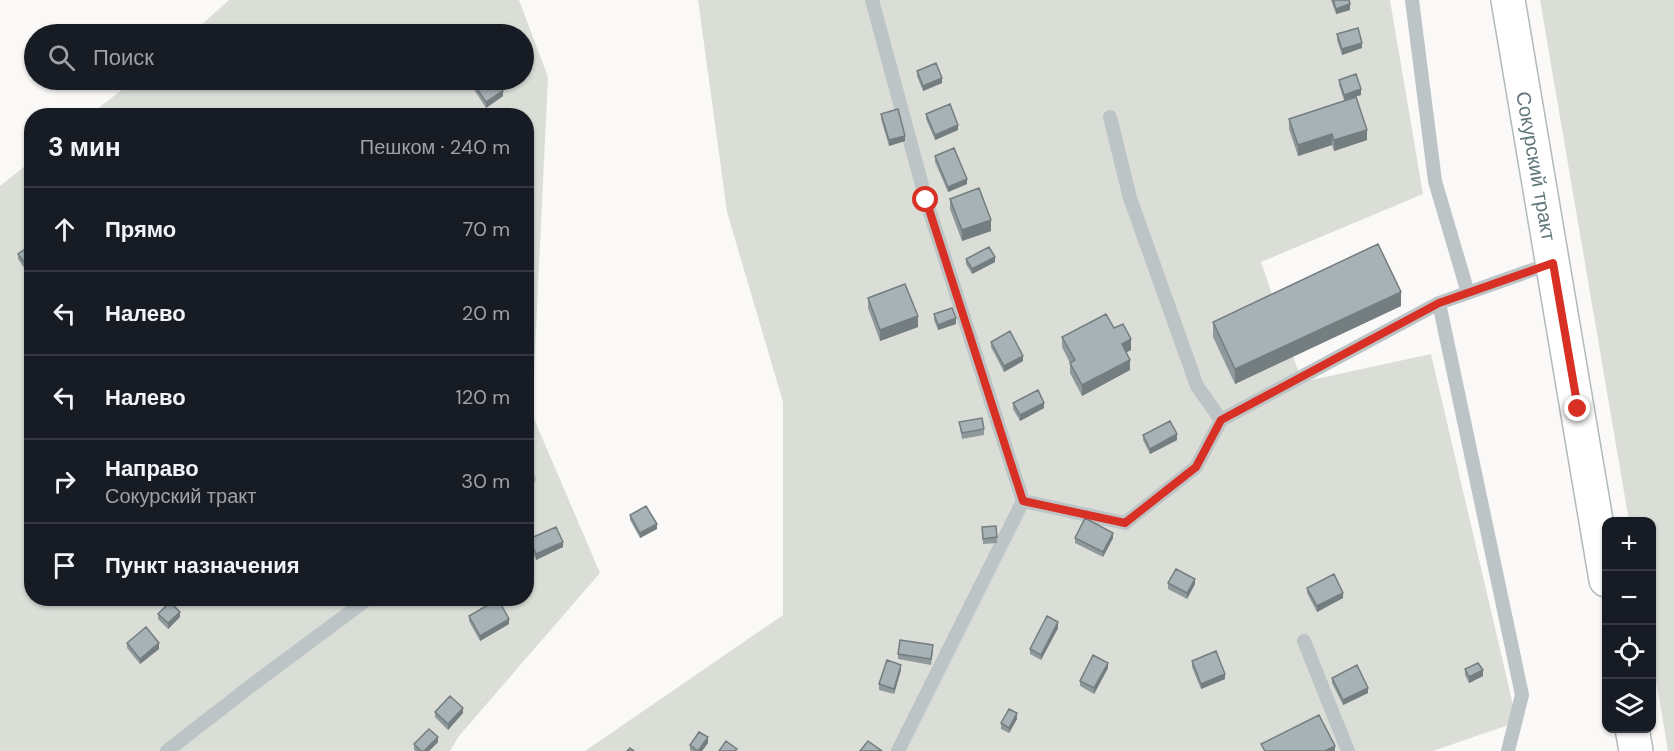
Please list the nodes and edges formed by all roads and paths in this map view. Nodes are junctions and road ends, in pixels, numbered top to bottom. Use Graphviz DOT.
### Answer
graph roads {
  1 [pos="872,0"];
  2 [pos="1412,0"];
  3 [pos="1508,0"];
  4 [pos="1110,117"];
  5 [pos="1553,263"];
  6 [pos="1468,293"];
  7 [pos="1439,303"];
  8 [pos="1221,420"];
  9 [pos="1023,501"];
  10 [pos="1604,571"];
  11 [pos="358,606"];
  12 [pos="1304,642"];
  13 [pos="1633,733"];
  14 [pos="167,751"];
  15 [pos="897,751"];
  16 [pos="1348,751"];
  17 [pos="1508,751"];
  18 [pos="1636,751"];
  1 -- 9 [label="lane"];
  2 -- 6 [label="lane"];
  3 -- 5 [label="street, Сокурский тракт"];
  4 -- 8 [label="lane"];
  5 -- 6 [label="lane"];
  5 -- 10 [label="street, Сокурский тракт"];
  6 -- 7 [label="lane"];
  7 -- 8 [label="lane"];
  7 -- 17 [label="lane"];
  8 -- 9 [label="lane"];
  9 -- 15 [label="lane"];
  11 -- 14 [label="lane"];
  12 -- 16 [label="lane"];
  13 -- 18 [label="street"];
}
